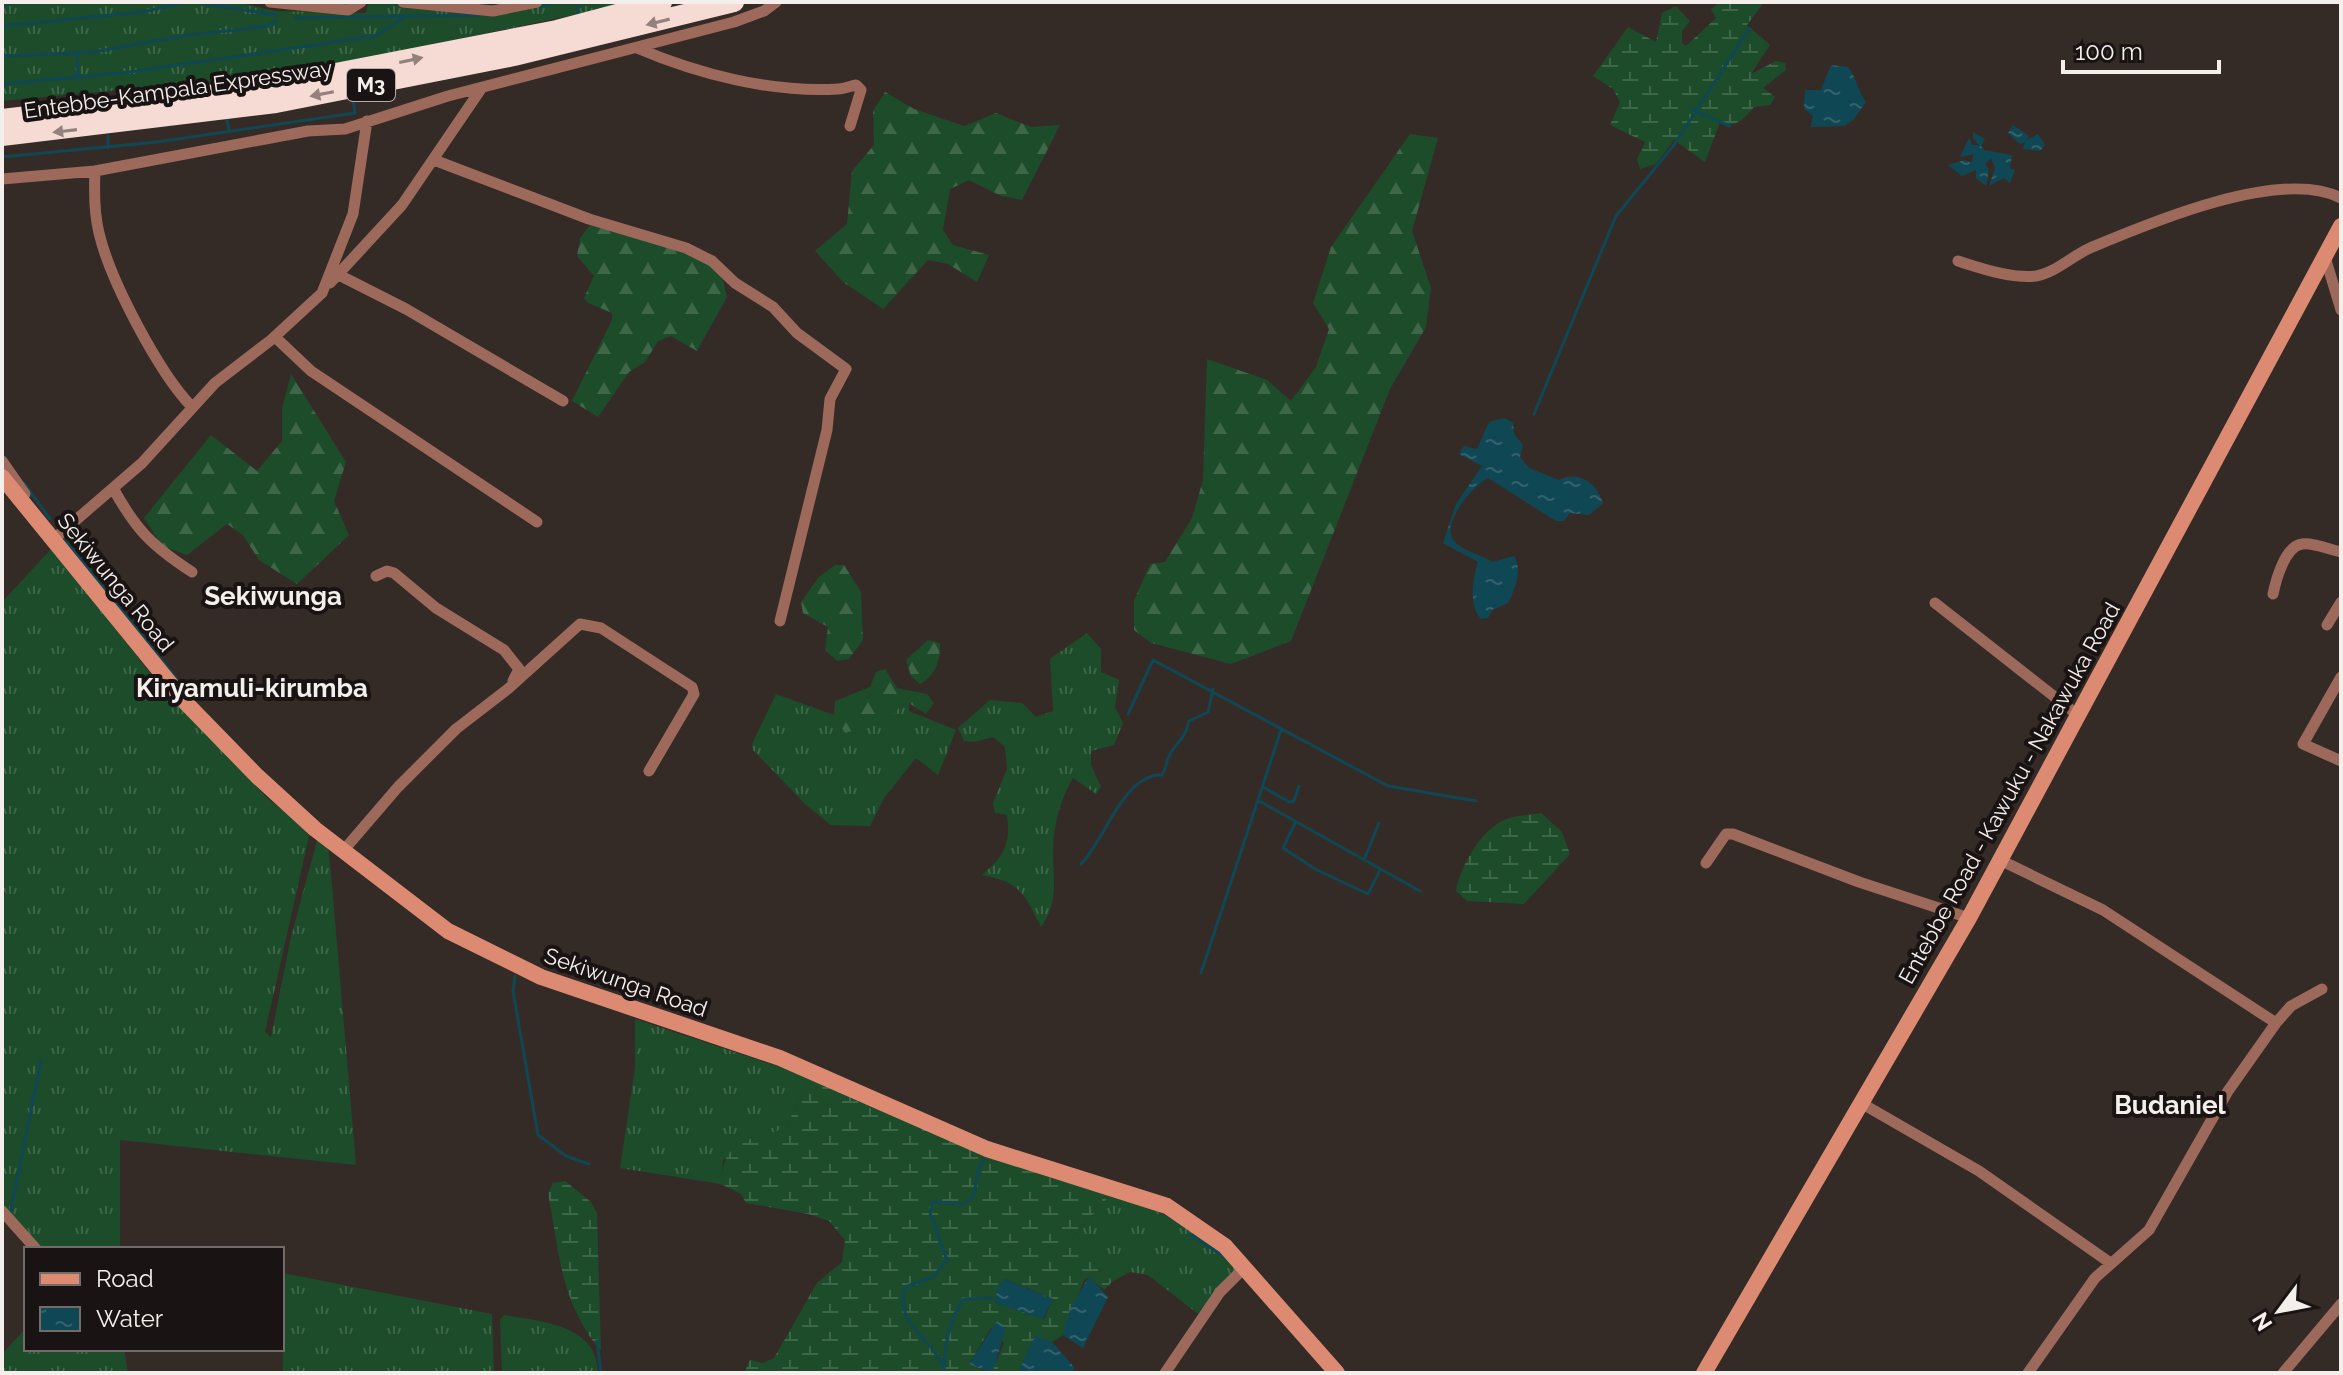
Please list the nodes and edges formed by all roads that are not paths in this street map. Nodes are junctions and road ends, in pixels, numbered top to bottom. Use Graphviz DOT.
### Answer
graph roads {
  1 [pos="270,2"];
  2 [pos="361,2"];
  3 [pos="403,2"];
  4 [pos="662,2"];
  5 [pos="734,2"];
  6 [pos="776,2"];
  7 [pos="534,3"];
  8 [pos="637,48"];
  9 [pos="481,89"];
  10 [pos="2,119"];
  11 [pos="367,121"];
  12 [pos="850,126"];
  13 [pos="2,136"];
  14 [pos="434,160"];
  15 [pos="95,171"];
  16 [pos="2,179"];
  17 [pos="2341,198"];
  18 [pos="2341,226"];
  19 [pos="2325,257"];
  20 [pos="1958,261"];
  21 [pos="337,274"];
  22 [pos="322,293"];
  23 [pos="2341,310"];
  24 [pos="275,337"];
  25 [pos="563,401"];
  26 [pos="192,407"];
  27 [pos="2,461"];
  28 [pos="2,477"];
  29 [pos="113,488"];
  30 [pos="537,522"];
  31 [pos="54,539"];
  32 [pos="2341,552"];
  33 [pos="192,572"];
  34 [pos="376,576"];
  35 [pos="2273,594"];
  36 [pos="2341,602"];
  37 [pos="1935,603"];
  38 [pos="780,621"];
  39 [pos="2327,625"];
  40 [pos="2340,680"];
  41 [pos="509,688"];
  42 [pos="2079,716"];
  43 [pos="2341,761"];
  44 [pos="649,771"];
  45 [pos="343,851"];
  46 [pos="1998,859"];
  47 [pos="1706,863"];
  48 [pos="1969,918"];
  49 [pos="2322,989"];
  50 [pos="2276,1023"];
  51 [pos="1861,1103"];
  52 [pos="2,1211"];
  53 [pos="34,1247"];
  54 [pos="2109,1262"];
  55 [pos="1245,1267"];
  56 [pos="2341,1304"];
  57 [pos="1165,1373"];
  58 [pos="1337,1373"];
  59 [pos="1704,1373"];
  60 [pos="2028,1373"];
  61 [pos="2283,1373"];
  1 -- 2 [label="street"];
  3 -- 7 [label="street"];
  10 -- 4 [label="highway, Entebbe-Kampala Expressway / M3, one-way"];
  5 -- 13 [label="highway, Entebbe-Kampala Expressway / M3, one-way"];
  6 -- 8 [label="street"];
  8 -- 9 [label="street"];
  8 -- 12 [label="street"];
  9 -- 11 [label="street"];
  9 -- 14 [label="street"];
  11 -- 15 [label="street"];
  11 -- 22 [label="street"];
  14 -- 21 [label="street"];
  14 -- 38 [label="street"];
  15 -- 16 [label="street"];
  15 -- 26 [label="street"];
  17 -- 20 [label="street"];
  18 -- 19 [label="main road, Entebbe Road - Kawuku - Nakawuka Road"];
  19 -- 23 [label="street"];
  19 -- 42 [label="main road, Entebbe Road - Kawuku - Nakawuka Road"];
  21 -- 22 [label="street"];
  21 -- 25 [label="street"];
  22 -- 24 [label="street"];
  24 -- 26 [label="street"];
  24 -- 30 [label="street"];
  26 -- 29 [label="street"];
  27 -- 31 [label="street"];
  28 -- 31 [label="main road, Sekiwunga Road"];
  29 -- 31 [label="street"];
  29 -- 33 [label="street"];
  31 -- 45 [label="main road, Sekiwunga Road"];
  32 -- 35 [label="street"];
  34 -- 41 [label="street"];
  36 -- 39 [label="street"];
  37 -- 42 [label="street"];
  40 -- 43 [label="street"];
  41 -- 44 [label="street"];
  41 -- 45 [label="street"];
  42 -- 46 [label="main road, Entebbe Road - Kawuku - Nakawuka Road"];
  45 -- 55 [label="main road, Sekiwunga Road"];
  46 -- 48 [label="main road, Entebbe Road - Kawuku - Nakawuka Road"];
  46 -- 50 [label="street"];
  47 -- 48 [label="street"];
  48 -- 51 [label="main road, Entebbe Road - Kawuku - Nakawuka Road"];
  49 -- 50 [label="street"];
  50 -- 54 [label="street"];
  51 -- 54 [label="street"];
  51 -- 59 [label="main road, Entebbe Road - Kawuku - Nakawuka Road"];
  52 -- 53 [label="street"];
  54 -- 60 [label="street"];
  55 -- 57 [label="street"];
  55 -- 58 [label="main road, Sekiwunga Road"];
  56 -- 61 [label="street"];
}
